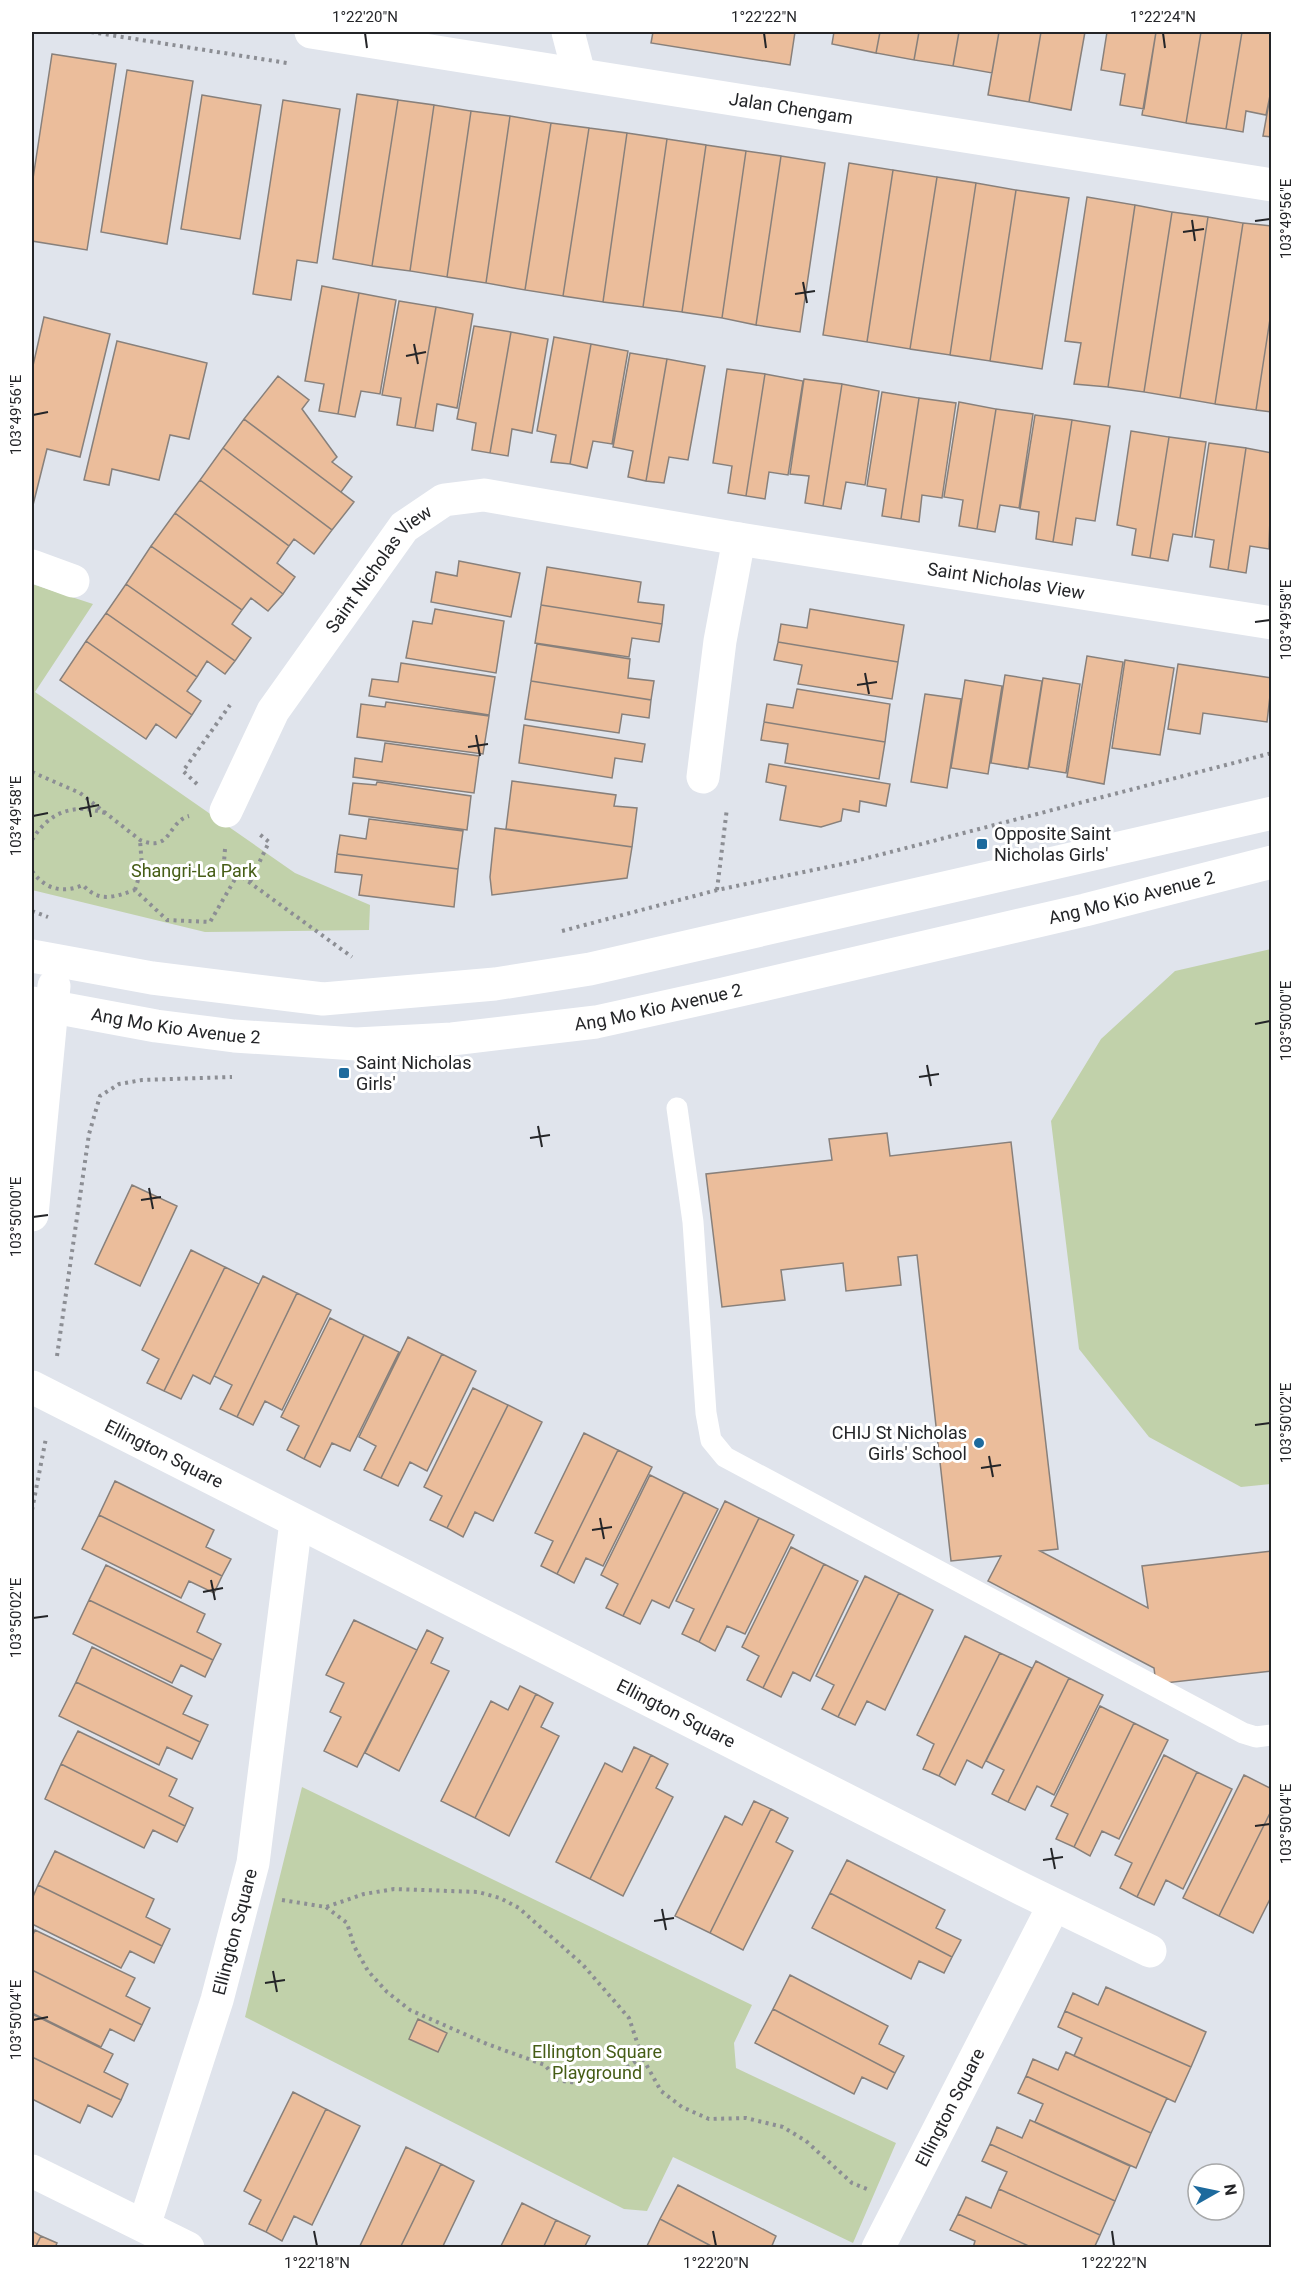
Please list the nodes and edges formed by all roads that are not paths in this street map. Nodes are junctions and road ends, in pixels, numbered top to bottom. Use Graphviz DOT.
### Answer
graph roads {
  1 [pos="311,32"];
  2 [pos="568,32"];
  3 [pos="579,74"];
  4 [pos="1272,184"];
  5 [pos="739,539"];
  6 [pos="32,566"];
  7 [pos="73,581"];
  8 [pos="1272,623"];
  9 [pos="703,777"];
  10 [pos="1272,813"];
  11 [pos="210,814"];
  12 [pos="1272,862"];
  13 [pos="45,960"];
  14 [pos="41,1005"];
  15 [pos="676,1108"];
  16 [pos="32,1215"];
  17 [pos="42,1392"];
  18 [pos="296,1522"];
  19 [pos="1272,1735"];
  20 [pos="1054,1905"];
  21 [pos="1150,1951"];
  22 [pos="32,2170"];
  23 [pos="144,2226"];
  24 [pos="188,2247"];
  25 [pos="878,2247"];
  1 -- 3 [label="street, Jalan Chengam"];
  2 -- 3 [label="street"];
  3 -- 4 [label="street, Jalan Chengam"];
  5 -- 8 [label="street, Saint Nicholas View"];
  5 -- 9 [label="street"];
  5 -- 11 [label="street, Saint Nicholas View"];
  6 -- 7 [label="street"];
  10 -- 13 [label="street"];
  12 -- 14 [label="street, Ang Mo Kio Avenue 2"];
  13 -- 14 [label="street"];
  14 -- 16 [label="street"];
  15 -- 19 [label="lane"];
  17 -- 18 [label="street, Ellington Square"];
  18 -- 20 [label="street, Ellington Square"];
  18 -- 23 [label="street, Ellington Square"];
  20 -- 21 [label="street, Ellington Square"];
  20 -- 25 [label="street, Ellington Square"];
  22 -- 23 [label="street"];
  23 -- 24 [label="street"];
}
